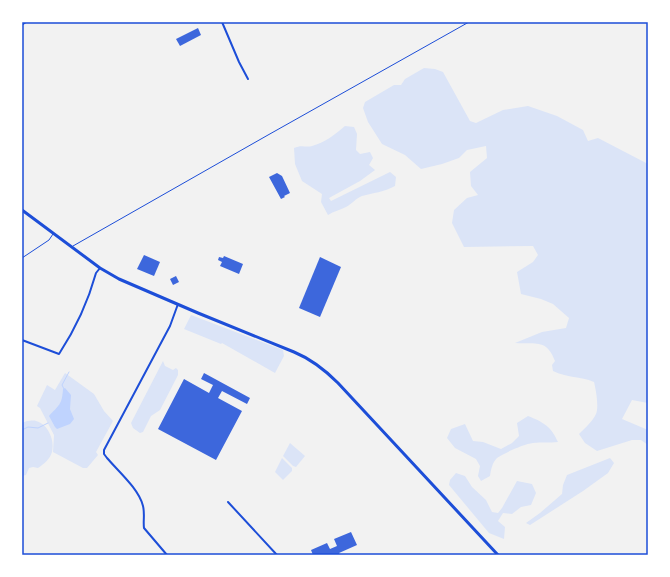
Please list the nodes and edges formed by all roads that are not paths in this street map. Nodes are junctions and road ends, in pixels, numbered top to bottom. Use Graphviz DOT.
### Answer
graph roads {
  1 [pos="25,22"];
  2 [pos="222,22"];
  3 [pos="469,22"];
  4 [pos="22,24"];
  5 [pos="248,79"];
  6 [pos="22,210"];
  7 [pos="54,234"];
  8 [pos="71,248"];
  9 [pos="22,258"];
  10 [pos="100,268"];
  11 [pos="178,304"];
  12 [pos="22,340"];
  13 [pos="228,502"];
  14 [pos="167,555"];
  15 [pos="277,555"];
  16 [pos="498,555"];
  1 -- 4 [label="main road"];
  2 -- 5 [label="street"];
  3 -- 8 [label="lane"];
  6 -- 7 [label="main road"];
  7 -- 8 [label="main road"];
  7 -- 9 [label="lane"];
  8 -- 10 [label="main road"];
  10 -- 11 [label="main road"];
  10 -- 12 [label="street"];
  11 -- 14 [label="street"];
  11 -- 16 [label="main road"];
  13 -- 15 [label="street"];
}
